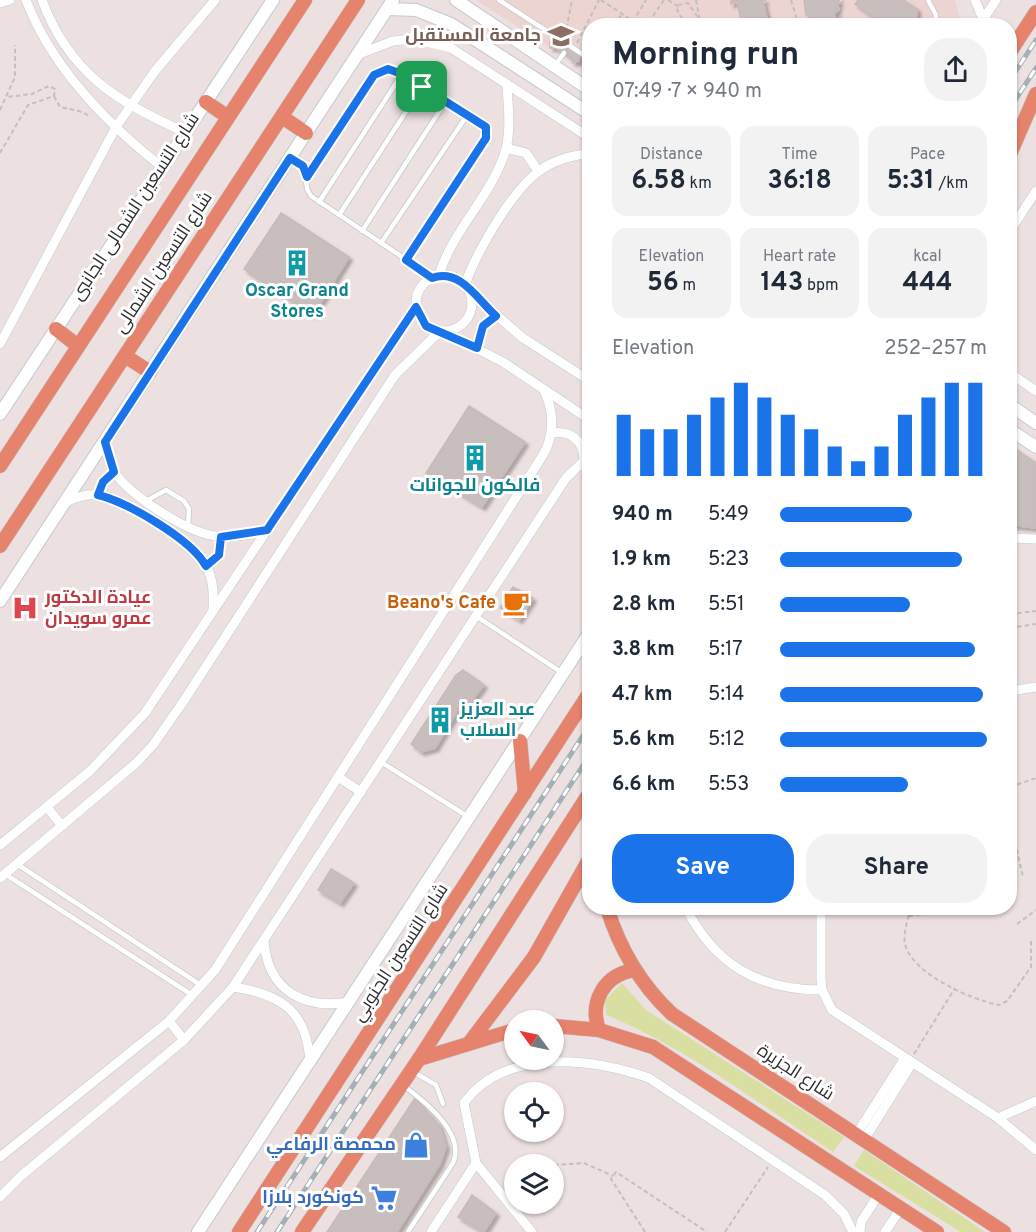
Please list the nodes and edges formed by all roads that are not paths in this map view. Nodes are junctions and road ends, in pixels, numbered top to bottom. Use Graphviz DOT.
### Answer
graph roads {
  1 [pos="10,0"];
  2 [pos="26,0"];
  3 [pos="42,0"];
  4 [pos="215,0"];
  5 [pos="273,0"];
  6 [pos="305,0"];
  7 [pos="358,0"];
  8 [pos="456,0"];
  9 [pos="499,0"];
  10 [pos="928,0"];
  11 [pos="975,0"];
  12 [pos="996,0"];
  13 [pos="0,3"];
  14 [pos="390,4"];
  15 [pos="424,6"];
  16 [pos="1036,12"];
  17 [pos="936,18"];
  18 [pos="980,18"];
  19 [pos="984,18"];
  20 [pos="1017,41"];
  21 [pos="568,48"];
  22 [pos="582,55"];
  23 [pos="357,56"];
  24 [pos="555,66"];
  25 [pos="402,74"];
  26 [pos="507,84"];
  27 [pos="582,85"];
  28 [pos="422,87"];
  29 [pos="1036,94"];
  30 [pos="446,101"];
  31 [pos="206,102"];
  32 [pos="129,107"];
  33 [pos="582,109"];
  34 [pos="468,114"];
  35 [pos="228,117"];
  36 [pos="282,117"];
  37 [pos="116,127"];
  38 [pos="185,132"];
  39 [pos="306,133"];
  40 [pos="582,133"];
  41 [pos="1017,138"];
  42 [pos="506,147"];
  43 [pos="582,154"];
  44 [pos="290,158"];
  45 [pos="162,167"];
  46 [pos="538,171"];
  47 [pos="307,177"];
  48 [pos="1036,191"];
  49 [pos="319,202"];
  50 [pos="339,215"];
  51 [pos="1017,220"];
  52 [pos="363,231"];
  53 [pos="381,243"];
  54 [pos="406,260"];
  55 [pos="436,276"];
  56 [pos="467,288"];
  57 [pos="416,307"];
  58 [pos="496,316"];
  59 [pos="56,329"];
  60 [pos="441,331"];
  61 [pos="0,344"];
  62 [pos="78,346"];
  63 [pos="477,348"];
  64 [pos="125,356"];
  65 [pos="150,372"];
  66 [pos="582,376"];
  67 [pos="1017,378"];
  68 [pos="544,390"];
  69 [pos="1036,391"];
  70 [pos="1017,410"];
  71 [pos="0,414"];
  72 [pos="582,415"];
  73 [pos="1036,423"];
  74 [pos="551,433"];
  75 [pos="1017,435"];
  76 [pos="105,442"];
  77 [pos="582,447"];
  78 [pos="1036,447"];
  79 [pos="582,462"];
  80 [pos="0,466"];
  81 [pos="114,472"];
  82 [pos="98,495"];
  83 [pos="146,501"];
  84 [pos="65,502"];
  85 [pos="188,526"];
  86 [pos="267,530"];
  87 [pos="221,537"];
  88 [pos="1017,538"];
  89 [pos="1036,539"];
  90 [pos="0,546"];
  91 [pos="206,566"];
  92 [pos="0,601"];
  93 [pos="213,610"];
  94 [pos="476,616"];
  95 [pos="582,644"];
  96 [pos="563,673"];
  97 [pos="1036,687"];
  98 [pos="1017,690"];
  99 [pos="582,704"];
  100 [pos="519,741"];
  101 [pos="381,762"];
  102 [pos="338,777"];
  103 [pos="361,792"];
  104 [pos="525,793"];
  105 [pos="582,804"];
  106 [pos="47,807"];
  107 [pos="470,818"];
  108 [pos="62,826"];
  109 [pos="0,845"];
  110 [pos="17,864"];
  111 [pos="582,872"];
  112 [pos="3,876"];
  113 [pos="610,915"];
  114 [pos="690,915"];
  115 [pos="821,915"];
  116 [pos="264,941"];
  117 [pos="634,970"];
  118 [pos="202,986"];
  119 [pos="233,987"];
  120 [pos="822,990"];
  121 [pos="194,996"];
  122 [pos="350,1002"];
  123 [pos="169,1021"];
  124 [pos="564,1027"];
  125 [pos="599,1030"];
  126 [pos="504,1033"];
  127 [pos="184,1040"];
  128 [pos="470,1042"];
  129 [pos="909,1061"];
  130 [pos="310,1063"];
  131 [pos="415,1064"];
  132 [pos="401,1084"];
  133 [pos="1036,1101"];
  134 [pos="443,1104"];
  135 [pos="998,1118"];
  136 [pos="860,1138"];
  137 [pos="1036,1150"];
  138 [pos="0,1157"];
  139 [pos="476,1163"];
  140 [pos="879,1194"];
  141 [pos="0,1197"];
  142 [pos="901,1208"];
  143 [pos="198,1232"];
  144 [pos="239,1232"];
  145 [pos="302,1232"];
  146 [pos="408,1232"];
  147 [pos="430,1232"];
  148 [pos="532,1232"];
  149 [pos="853,1232"];
  150 [pos="860,1232"];
  151 [pos="885,1232"];
  152 [pos="937,1232"];
  153 [pos="1004,1232"];
  1 -- 13 [label="street"];
  2 -- 37 [label="street"];
  3 -- 32 [label="street"];
  4 -- 32 [label="street"];
  5 -- 31 [label="street, شارع التسعين الشمالى الجانبى"];
  6 -- 35 [label="main road, شارع التسعين الشمالى"];
  7 -- 36 [label="main road, شارع التسعين الشمالى"];
  8 -- 24 [label="street"];
  9 -- 21 [label="lane"];
  10 -- 17 [label="lane"];
  11 -- 18 [label="street"];
  12 -- 19 [label="street"];
  14 -- 15 [label="street"];
  14 -- 23 [label="street"];
  15 -- 33 [label="street"];
  16 -- 20 [label="main road"];
  21 -- 22 [label="lane"];
  21 -- 24 [label="lane"];
  23 -- 26 [label="street"];
  23 -- 39 [label="street"];
  24 -- 27 [label="street"];
  25 -- 28 [label="lane"];
  25 -- 47 [label="lane"];
  25 -- 49 [label="lane"];
  26 -- 40 [label="street"];
  26 -- 42 [label="street"];
  28 -- 30 [label="lane"];
  28 -- 50 [label="lane"];
  29 -- 41 [label="main road"];
  30 -- 34 [label="lane"];
  30 -- 52 [label="lane"];
  31 -- 35 [label="main road"];
  31 -- 38 [label="street, شارع التسعين الشمالى الجانبى"];
  32 -- 37 [label="street"];
  32 -- 38 [label="street"];
  34 -- 53 [label="lane"];
  34 -- 54 [label="lane"];
  35 -- 62 [label="main road, شارع التسعين الشمالى"];
  36 -- 39 [label="main road"];
  36 -- 64 [label="main road, شارع التسعين الشمالى"];
  37 -- 45 [label="street"];
  37 -- 61 [label="street"];
  38 -- 45 [label="street, شارع التسعين الشمالى الجانبى"];
  39 -- 44 [label="street"];
  42 -- 46 [label="street"];
  42 -- 55 [label="street"];
  43 -- 46 [label="street"];
  44 -- 47 [label="lane"];
  44 -- 65 [label="street"];
  45 -- 59 [label="street, شارع التسعين الشمالى الجانبى"];
  46 -- 56 [label="street"];
  47 -- 49 [label="lane"];
  48 -- 51 [label="street"];
  49 -- 50 [label="lane"];
  50 -- 52 [label="lane"];
  52 -- 53 [label="lane"];
  53 -- 54 [label="lane"];
  54 -- 55 [label="lane"];
  55 -- 56 [label="street"];
  55 -- 57 [label="street"];
  56 -- 58 [label="street"];
  56 -- 60 [label="street"];
  57 -- 60 [label="street"];
  57 -- 86 [label="street"];
  58 -- 63 [label="street"];
  58 -- 66 [label="street"];
  59 -- 62 [label="main road"];
  59 -- 71 [label="street, شارع التسعين الشمالى الجانبى"];
  60 -- 63 [label="street"];
  60 -- 108 [label="street"];
  62 -- 80 [label="main road, شارع التسعين الشمالى"];
  63 -- 68 [label="street"];
  64 -- 65 [label="main road"];
  64 -- 90 [label="main road, شارع التسعين الشمالى"];
  65 -- 76 [label="street"];
  67 -- 69 [label="street"];
  68 -- 72 [label="street"];
  68 -- 74 [label="street"];
  70 -- 73 [label="street"];
  74 -- 77 [label="street"];
  74 -- 102 [label="street"];
  75 -- 78 [label="street"];
  76 -- 81 [label="street"];
  76 -- 84 [label="street"];
  79 -- 94 [label="street"];
  81 -- 82 [label="street"];
  81 -- 83 [label="street"];
  82 -- 84 [label="street"];
  82 -- 91 [label="street"];
  83 -- 85 [label="street"];
  83 -- 85 [label="lane"];
  84 -- 92 [label="street"];
  85 -- 87 [label="street"];
  86 -- 87 [label="street"];
  86 -- 93 [label="street"];
  87 -- 91 [label="street"];
  88 -- 89 [label="street"];
  91 -- 93 [label="street"];
  93 -- 106 [label="street"];
  94 -- 96 [label="lane"];
  94 -- 101 [label="street"];
  95 -- 96 [label="street"];
  96 -- 100 [label="street"];
  97 -- 98 [label="street"];
  99 -- 104 [label="main road, شارع التسعين الجنوبي"];
  100 -- 104 [label="main road"];
  100 -- 107 [label="street"];
  101 -- 103 [label="street"];
  101 -- 107 [label="lane"];
  102 -- 103 [label="street"];
  102 -- 118 [label="street"];
  103 -- 116 [label="street"];
  104 -- 144 [label="main road, شارع التسعين الجنوبي"];
  105 -- 131 [label="main road"];
  106 -- 108 [label="street"];
  106 -- 109 [label="street"];
  107 -- 122 [label="street"];
  108 -- 110 [label="street"];
  110 -- 112 [label="street"];
  110 -- 118 [label="lane"];
  111 -- 128 [label="main road"];
  112 -- 121 [label="lane"];
  113 -- 117 [label="main road, شارع الجزيرة"];
  114 -- 120 [label="street"];
  115 -- 120 [label="street"];
  116 -- 119 [label="street"];
  116 -- 122 [label="street"];
  117 -- 125 [label="main road"];
  117 -- 136 [label="main road, شارع الجزيرة"];
  118 -- 121 [label="street"];
  119 -- 127 [label="street"];
  119 -- 130 [label="street"];
  120 -- 129 [label="street"];
  121 -- 123 [label="street"];
  122 -- 130 [label="street"];
  123 -- 127 [label="street"];
  123 -- 138 [label="street"];
  124 -- 125 [label="main road"];
  125 -- 140 [label="main road"];
  126 -- 128 [label="main road"];
  127 -- 141 [label="street"];
  128 -- 131 [label="main road"];
  129 -- 135 [label="street"];
  129 -- 136 [label="street"];
  130 -- 143 [label="street"];
  131 -- 132 [label="main road"];
  131 -- 134 [label="lane"];
  132 -- 145 [label="main road"];
  132 -- 146 [label="lane"];
  133 -- 135 [label="street"];
  135 -- 137 [label="street"];
  136 -- 153 [label="main road, شارع الجزيرة"];
  139 -- 147 [label="street"];
  139 -- 148 [label="street"];
  139 -- 149 [label="street"];
  140 -- 142 [label="main road"];
  140 -- 150 [label="street"];
  142 -- 151 [label="street"];
  142 -- 152 [label="main road"];
}
